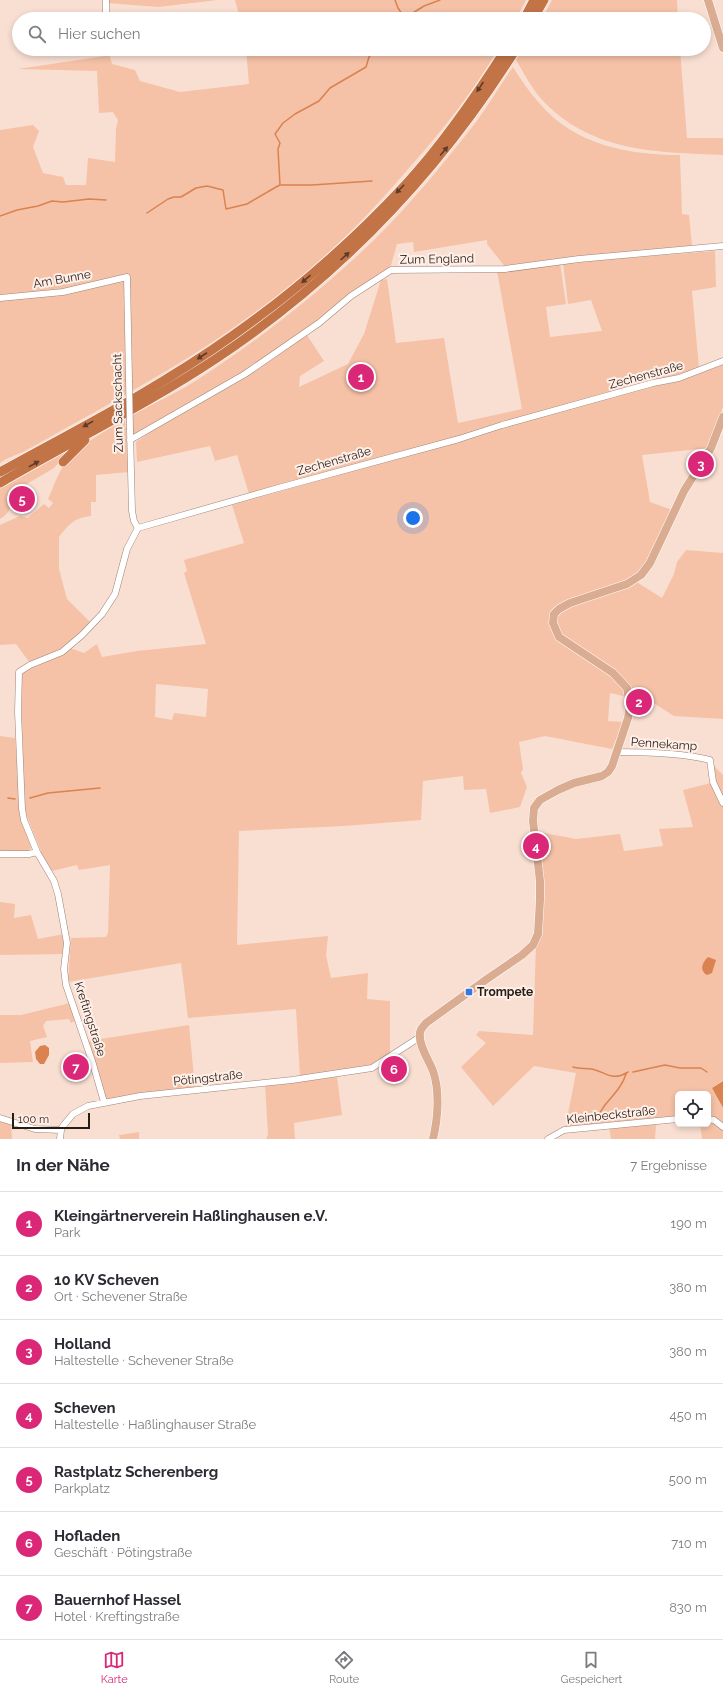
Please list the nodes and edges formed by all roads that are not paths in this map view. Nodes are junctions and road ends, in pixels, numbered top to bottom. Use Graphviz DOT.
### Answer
graph roads {
  1 [pos="106,0"];
  2 [pos="534,0"];
  3 [pos="544,0"];
  4 [pos="708,0"];
  5 [pos="106,12"];
  6 [pos="528,12"];
  7 [pos="537,12"];
  8 [pos="719,24"];
  9 [pos="723,48"];
  10 [pos="501,56"];
  11 [pos="511,56"];
  12 [pos="723,246"];
  13 [pos="127,277"];
  14 [pos="0,298"];
  15 [pos="723,361"];
  16 [pos="723,416"];
  17 [pos="100,427"];
  18 [pos="130,440"];
  19 [pos="63,462"];
  20 [pos="0,472"];
  21 [pos="0,483"];
  22 [pos="138,528"];
  23 [pos="616,752"];
  24 [pos="723,803"];
  25 [pos="37,852"];
  26 [pos="0,854"];
  27 [pos="420,1037"];
  28 [pos="104,1102"];
  29 [pos="0,1118"];
  30 [pos="675,1119"];
  31 [pos="711,1120"];
  32 [pos="723,1127"];
  33 [pos="61,1130"];
  34 [pos="60,1139"];
  35 [pos="433,1139"];
  36 [pos="548,1139"];
  1 -- 5 [label="street"];
  2 -- 6 [label="highway"];
  3 -- 7 [label="highway"];
  4 -- 8 [label="main road"];
  8 -- 9 [label="main road"];
  10 -- 20 [label="highway, one-way"];
  17 -- 11 [label="highway, one-way"];
  12 -- 18 [label="street, Zum England"];
  13 -- 14 [label="street, Am Bunne"];
  13 -- 18 [label="street, Zum Sackschacht, bridge"];
  15 -- 22 [label="street, Zechenstraße"];
  16 -- 23 [label="main road"];
  17 -- 19 [label="highway"];
  21 -- 17 [label="highway, one-way"];
  18 -- 22 [label="street, Zum Sackschacht"];
  22 -- 25 [label="street, Kreftingstraße"];
  23 -- 24 [label="street, Pennekamp"];
  23 -- 27 [label="main road"];
  25 -- 26 [label="street"];
  25 -- 28 [label="street, Kreftingstraße"];
  27 -- 28 [label="street, Pötingstraße"];
  27 -- 35 [label="main road"];
  28 -- 33 [label="street, Pötingstraße"];
  29 -- 33 [label="street"];
  30 -- 36 [label="street, Kleinbeckstraße"];
  31 -- 32 [label="street"];
  33 -- 34 [label="street"];
}
